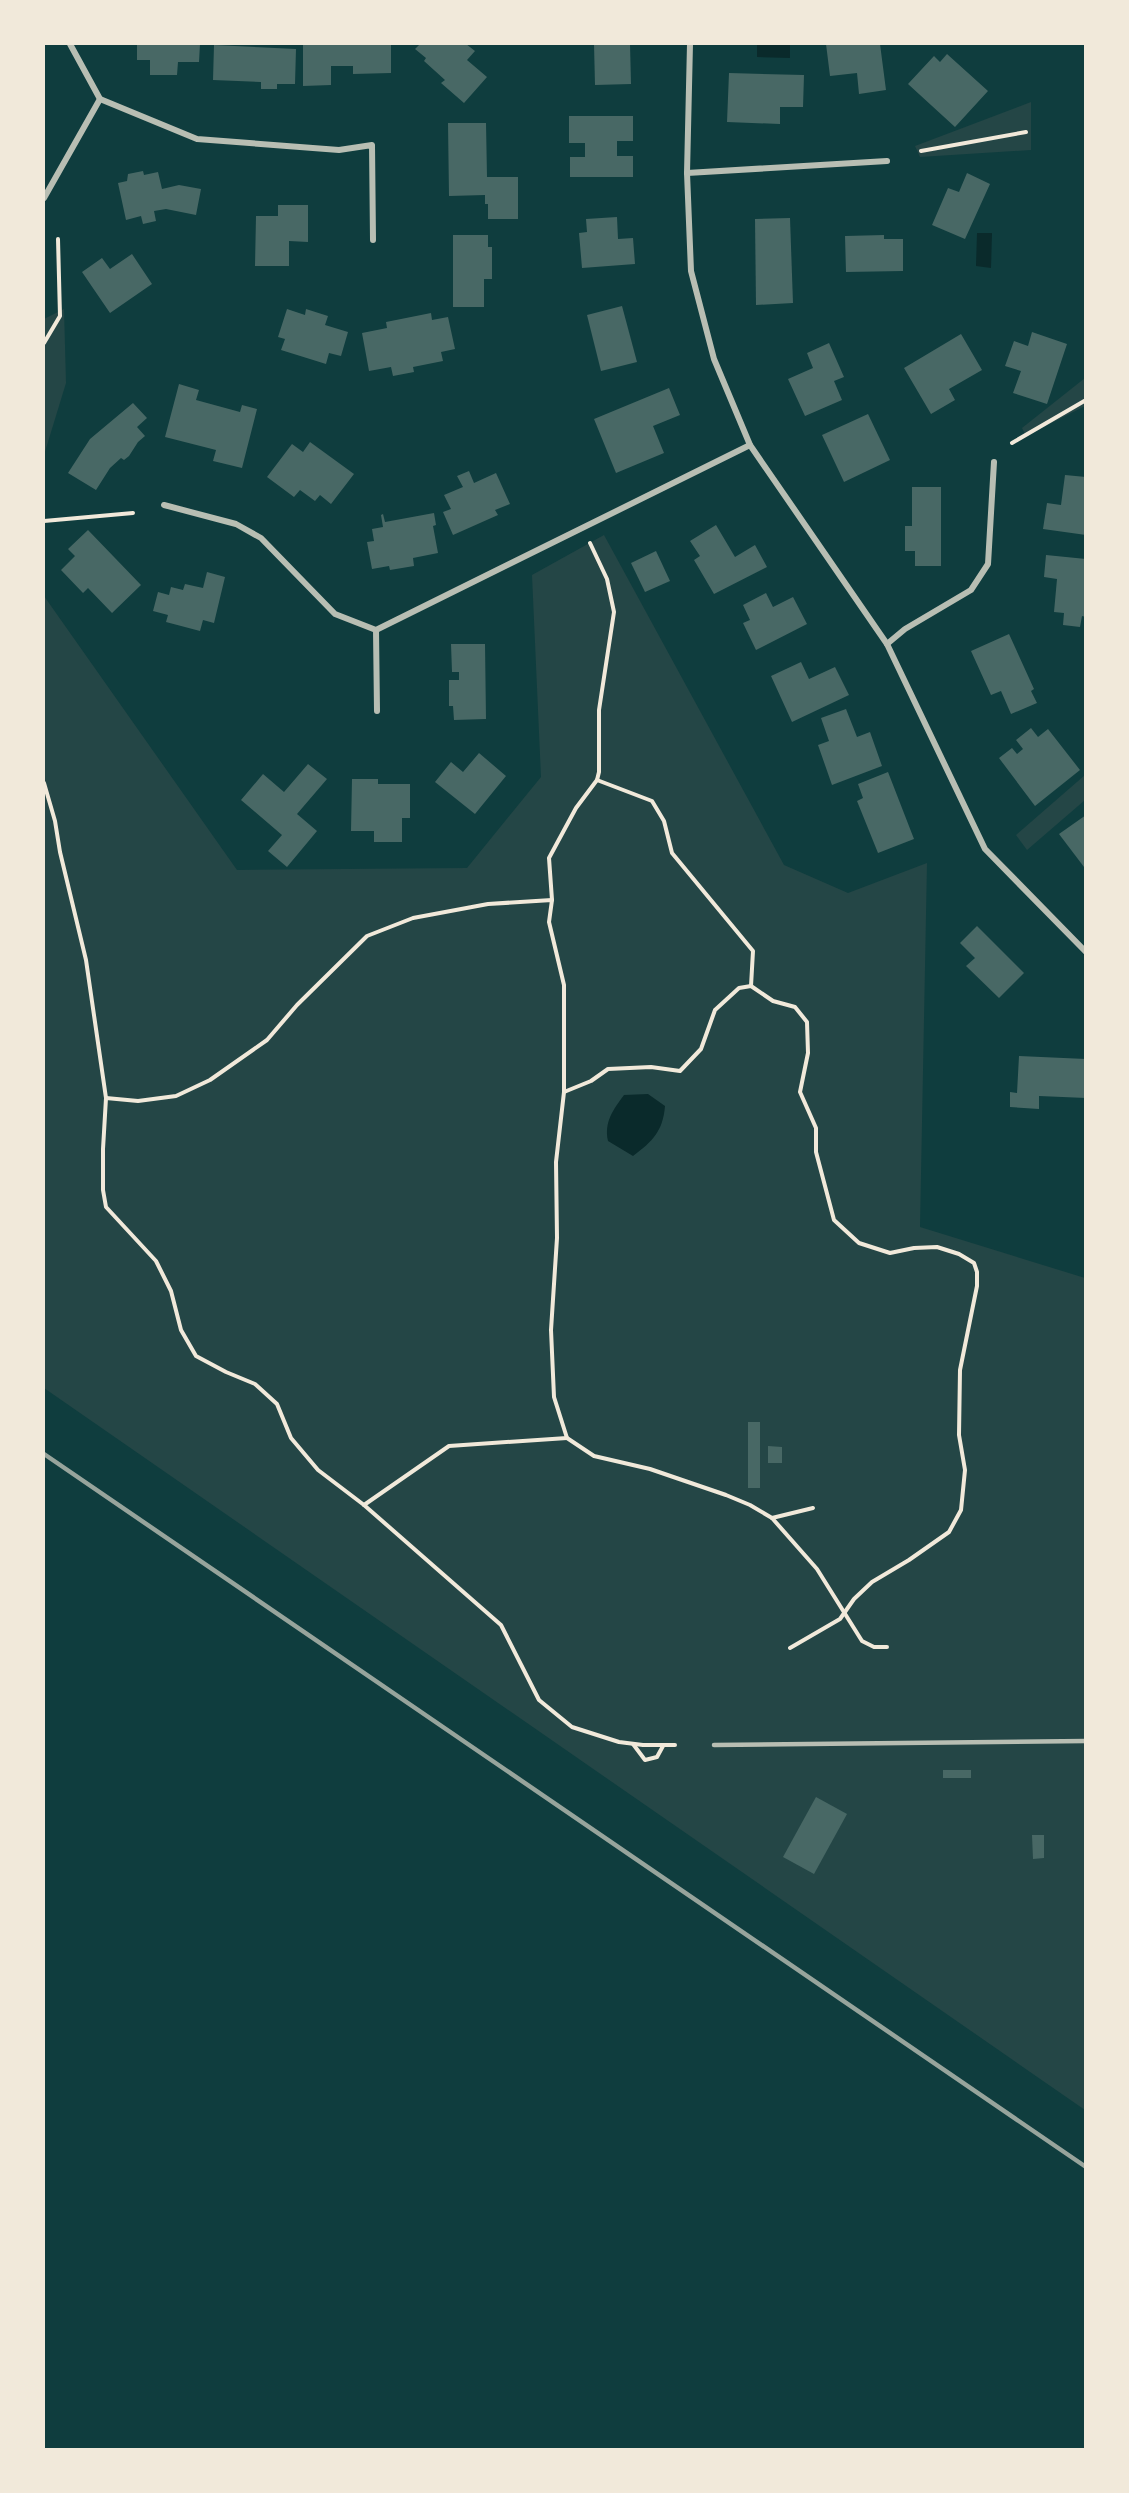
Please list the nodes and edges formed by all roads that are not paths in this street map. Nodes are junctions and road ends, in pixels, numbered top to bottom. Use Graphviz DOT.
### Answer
graph roads {
  1 [pos="70,44"];
  2 [pos="690,44"];
  3 [pos="100,99"];
  4 [pos="887,161"];
  5 [pos="687,173"];
  6 [pos="44,198"];
  7 [pos="373,240"];
  8 [pos="750,445"];
  9 [pos="994,462"];
  10 [pos="164,505"];
  11 [pos="376,630"];
  12 [pos="888,644"];
  13 [pos="377,711"];
  14 [pos="1086,952"];
  15 [pos="1086,1741"];
  16 [pos="714,1745"];
  1 -- 3 [label="street"];
  2 -- 5 [label="street"];
  3 -- 6 [label="street"];
  3 -- 7 [label="street"];
  4 -- 5 [label="street"];
  5 -- 8 [label="street"];
  8 -- 11 [label="street"];
  8 -- 12 [label="street"];
  9 -- 12 [label="street"];
  10 -- 11 [label="street"];
  11 -- 13 [label="street"];
  12 -- 14 [label="street"];
  15 -- 16 [label="lane"];
}
